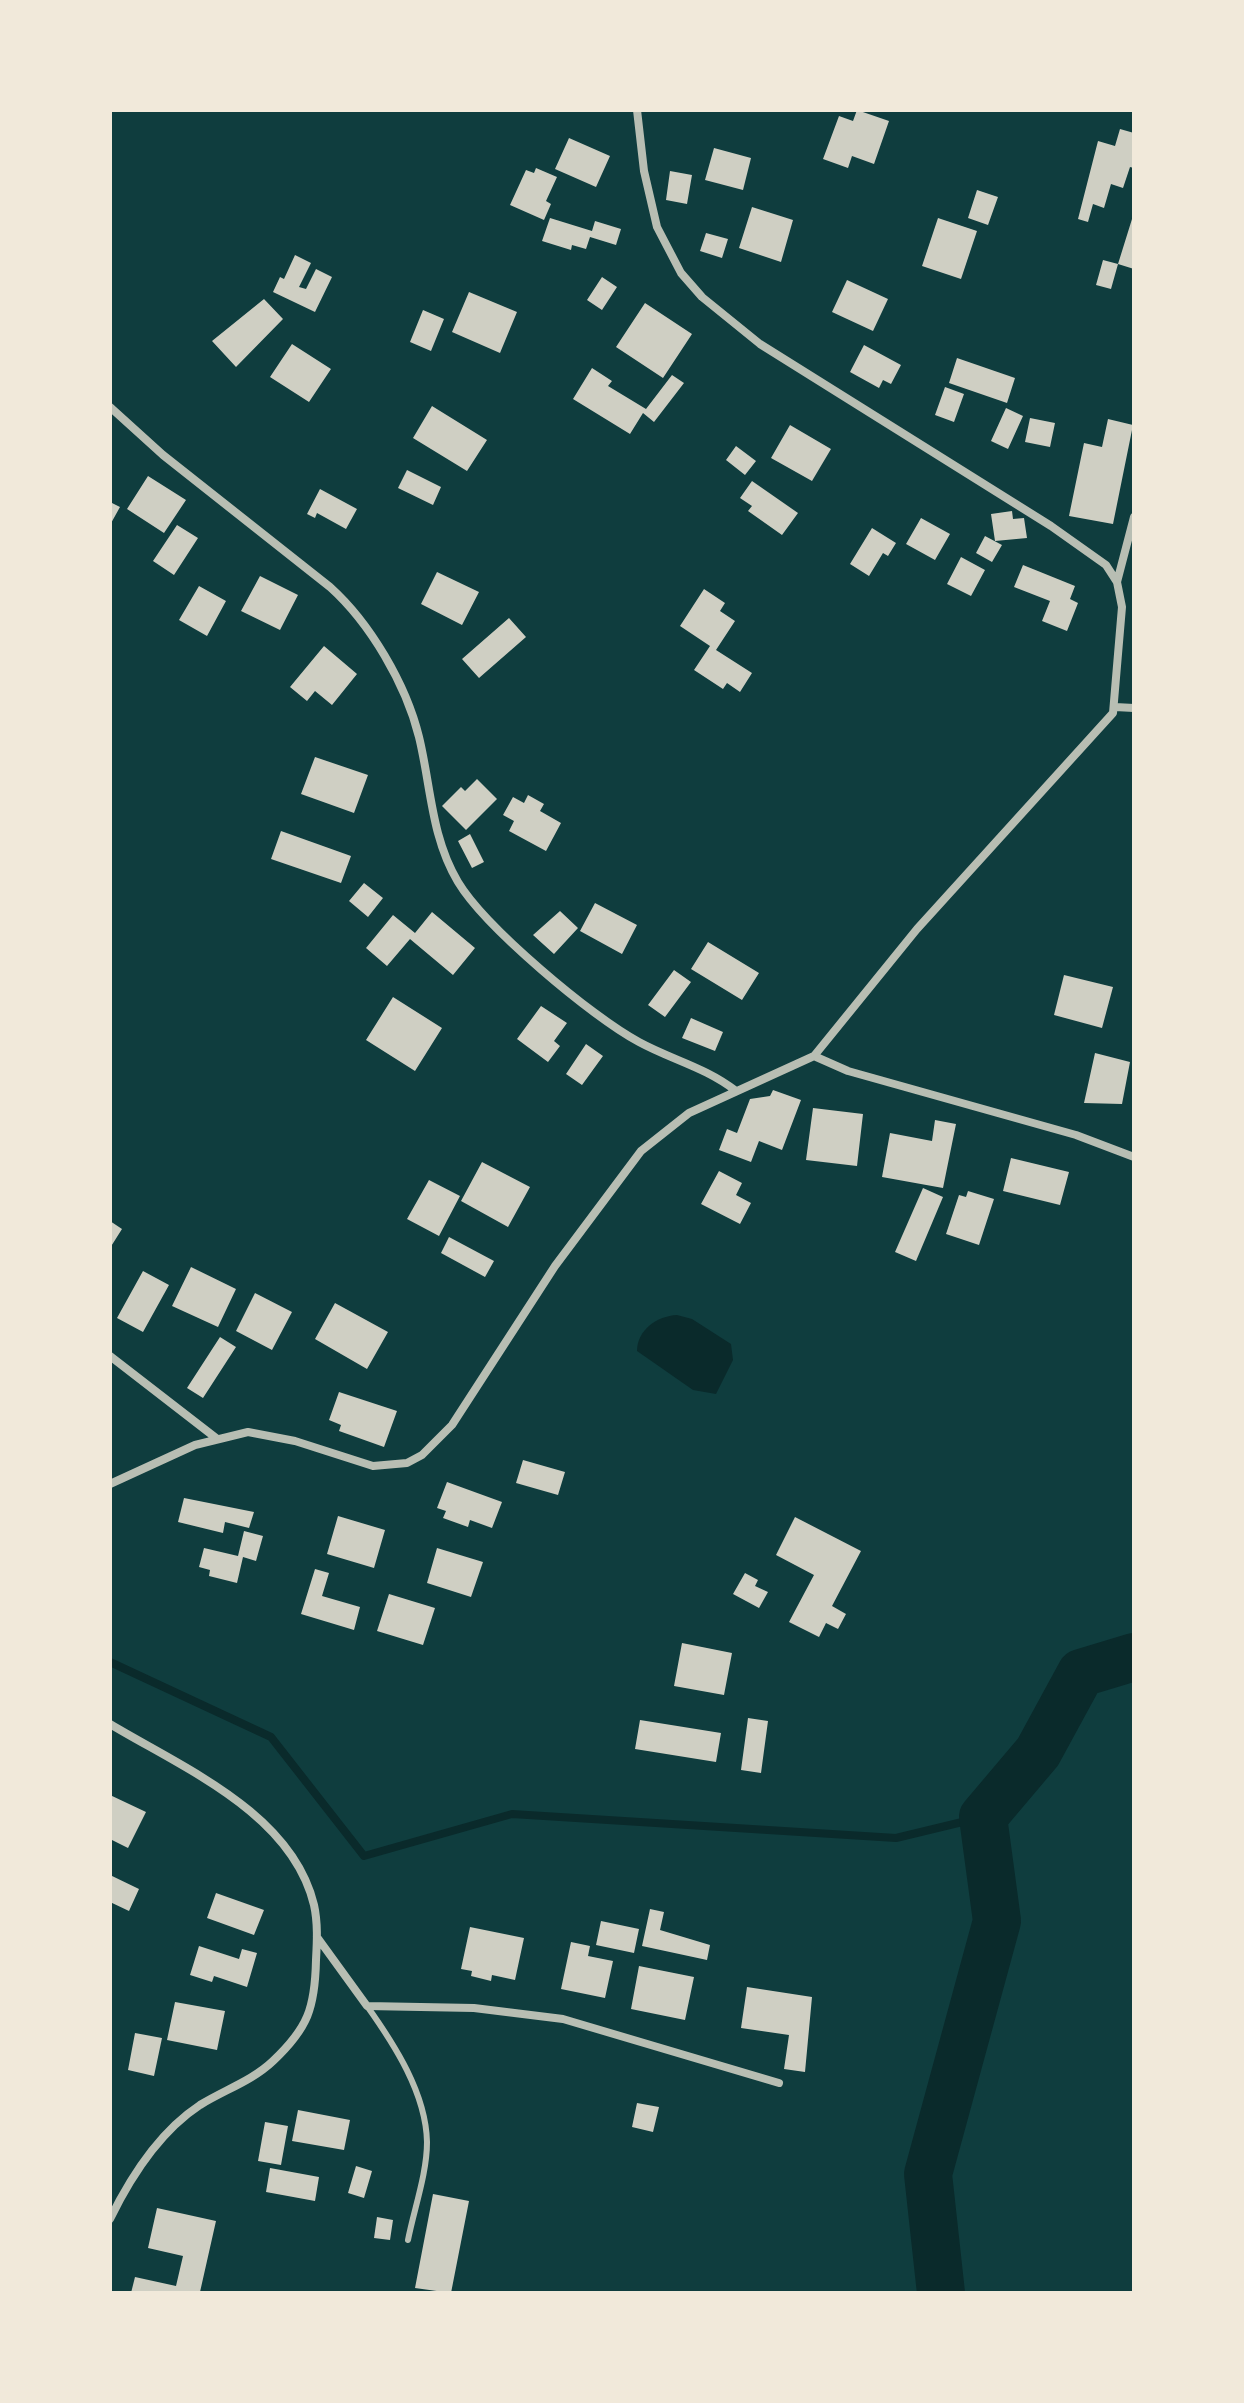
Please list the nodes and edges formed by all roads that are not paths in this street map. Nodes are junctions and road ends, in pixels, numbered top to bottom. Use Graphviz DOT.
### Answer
graph roads {
  1 [pos="637,110"];
  2 [pos="110,407"];
  3 [pos="1134,517"];
  4 [pos="1117,582"];
  5 [pos="1115,707"];
  6 [pos="1134,708"];
  7 [pos="814,1056"];
  8 [pos="736,1091"];
  9 [pos="1134,1157"];
  10 [pos="110,1356"];
  11 [pos="216,1438"];
  12 [pos="110,1484"];
  13 [pos="110,1724"];
  14 [pos="316,1936"];
  15 [pos="367,2006"];
  16 [pos="779,2083"];
  17 [pos="110,2219"];
  18 [pos="408,2240"];
  1 -- 4 [label="street"];
  2 -- 8 [label="street"];
  3 -- 4 [label="street"];
  4 -- 5 [label="street"];
  5 -- 6 [label="street"];
  5 -- 7 [label="street"];
  7 -- 8 [label="street"];
  7 -- 9 [label="street"];
  8 -- 11 [label="street"];
  10 -- 11 [label="street"];
  11 -- 12 [label="street"];
  13 -- 14 [label="street"];
  14 -- 15 [label="street"];
  14 -- 17 [label="street"];
  15 -- 16 [label="street"];
  15 -- 18 [label="lane"];
}
